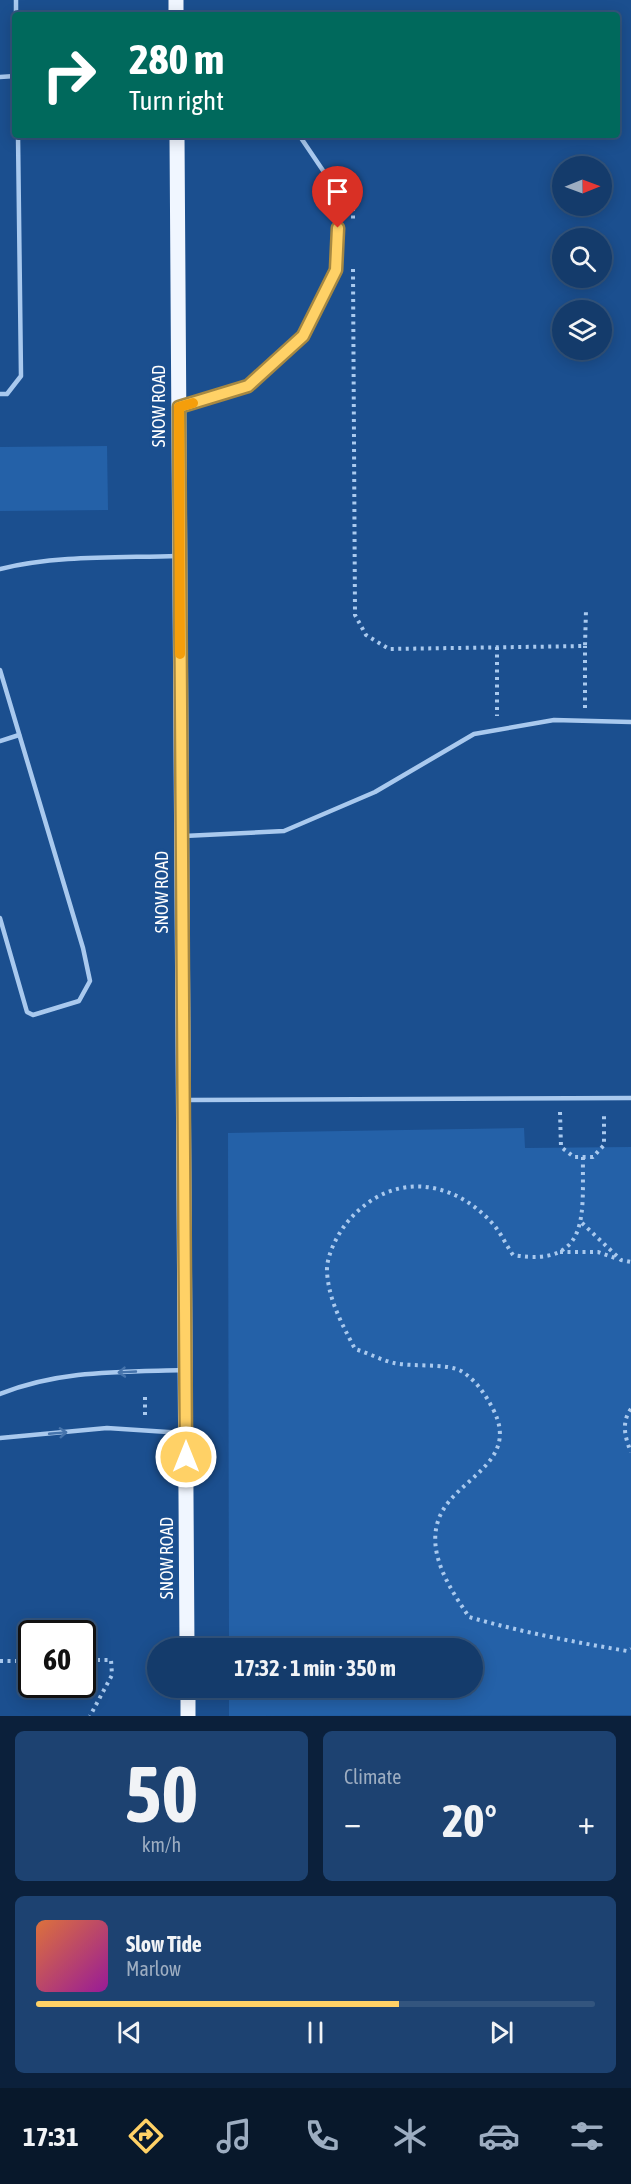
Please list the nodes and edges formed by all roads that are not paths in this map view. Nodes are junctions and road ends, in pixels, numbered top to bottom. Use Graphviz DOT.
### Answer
graph roads {
  1 [pos="18,138"];
  2 [pos="177,138"];
  3 [pos="301,138"];
  4 [pos="0,394"];
  5 [pos="179,407"];
  6 [pos="180,556"];
  7 [pos="0,569"];
  8 [pos="0,670"];
  9 [pos="631,722"];
  10 [pos="19,735"];
  11 [pos="0,741"];
  12 [pos="182,836"];
  13 [pos="0,918"];
  14 [pos="631,1098"];
  15 [pos="184,1100"];
  16 [pos="186,1370"];
  17 [pos="0,1394"];
  18 [pos="186,1433"];
  19 [pos="0,1438"];
  20 [pos="187,1638"];
  21 [pos="188,1698"];
  22 [pos="188,1716"];
  1 -- 4 [label="lane"];
  2 -- 5 [label="main road, SNOW ROAD"];
  3 -- 5 [label="lane"];
  5 -- 6 [label="main road, SNOW ROAD"];
  6 -- 7 [label="lane"];
  6 -- 12 [label="main road, SNOW ROAD"];
  8 -- 10 [label="lane"];
  9 -- 12 [label="lane"];
  10 -- 11 [label="lane"];
  10 -- 13 [label="lane"];
  12 -- 15 [label="main road, SNOW ROAD"];
  14 -- 15 [label="lane"];
  15 -- 16 [label="main road, SNOW ROAD"];
  16 -- 17 [label="lane, one-way"];
  16 -- 18 [label="main road, SNOW ROAD"];
  19 -- 18 [label="lane, one-way"];
  18 -- 20 [label="main road, SNOW ROAD"];
  21 -- 22 [label="main road"];
}
